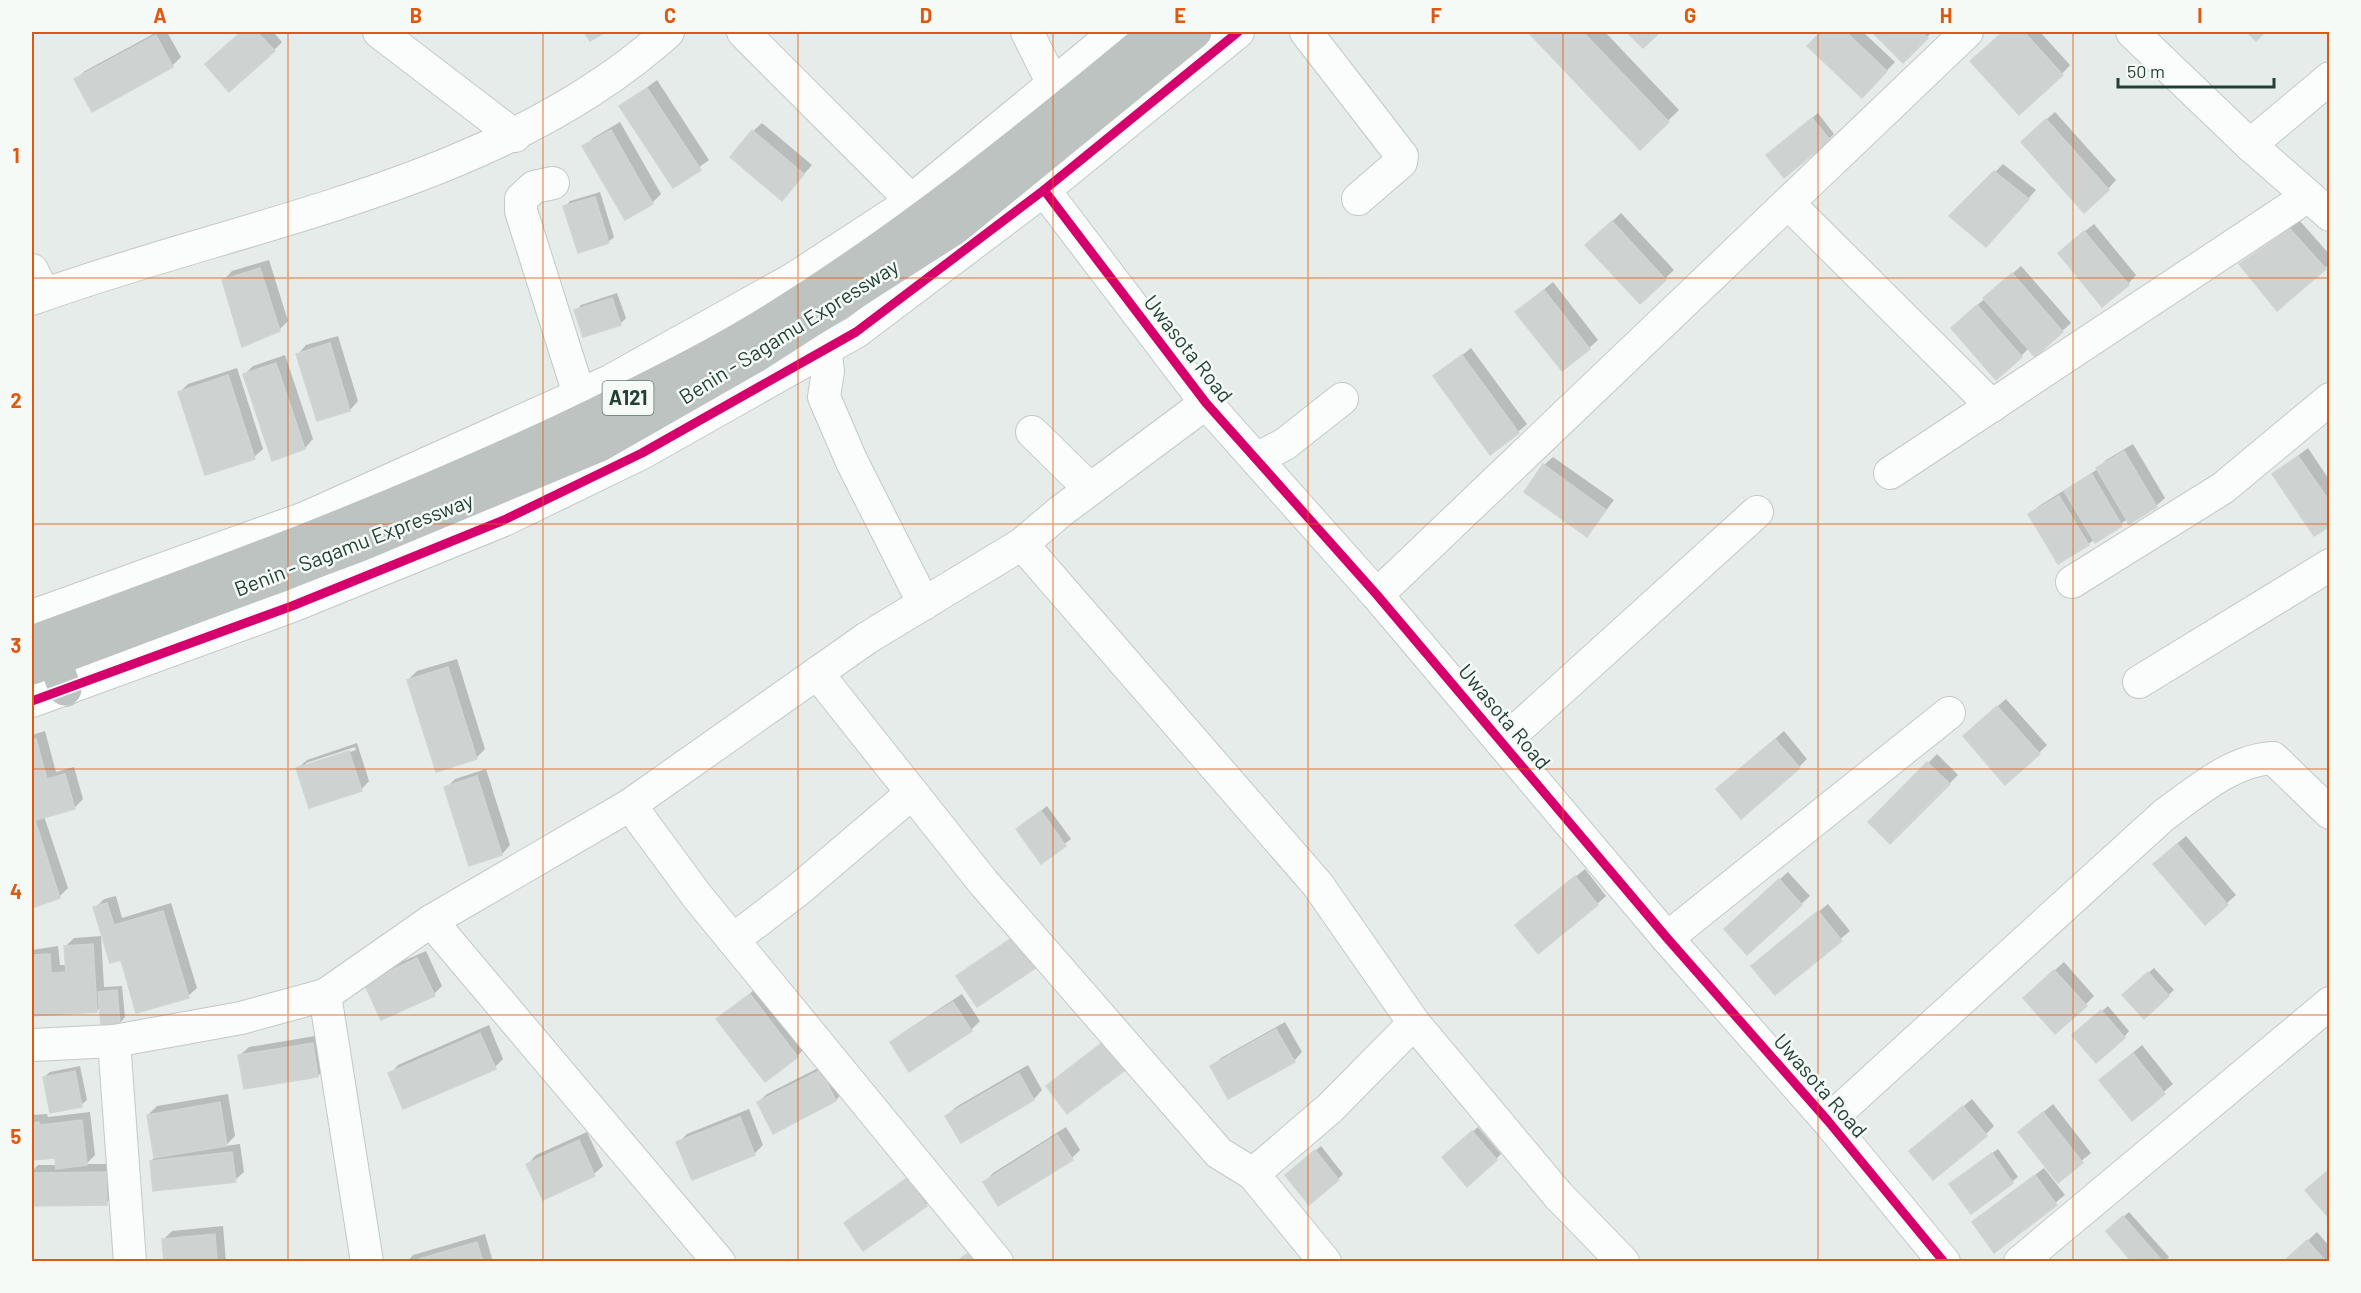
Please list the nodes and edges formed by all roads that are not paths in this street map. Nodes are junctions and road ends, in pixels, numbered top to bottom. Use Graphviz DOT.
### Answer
graph roads {
  1 [pos="379,32"];
  2 [pos="668,32"];
  3 [pos="743,32"];
  4 [pos="1027,32"];
  5 [pos="1116,32"];
  6 [pos="1156,32"];
  7 [pos="1195,32"];
  8 [pos="1238,32"];
  9 [pos="1306,32"];
  10 [pos="1967,32"];
  11 [pos="2132,32"];
  12 [pos="2330,78"];
  13 [pos="1053,84"];
  14 [pos="515,136"];
  15 [pos="2250,145"];
  16 [pos="554,183"];
  17 [pos="1044,190"];
  18 [pos="1358,199"];
  19 [pos="911,200"];
  20 [pos="1789,204"];
  21 [pos="2319,205"];
  22 [pos="36,288"];
  23 [pos="825,349"];
  24 [pos="579,394"];
  25 [pos="1342,399"];
  26 [pos="2330,399"];
  27 [pos="1206,403"];
  28 [pos="1992,406"];
  29 [pos="1032,432"];
  30 [pos="1256,459"];
  31 [pos="1890,473"];
  32 [pos="1090,489"];
  33 [pos="1757,512"];
  34 [pos="1023,544"];
  35 [pos="2330,565"];
  36 [pos="2072,582"];
  37 [pos="1377,595"];
  38 [pos="924,604"];
  39 [pos="32,616"];
  40 [pos="46,664"];
  41 [pos="817,673"];
  42 [pos="2139,682"];
  43 [pos="32,701"];
  44 [pos="1949,713"];
  45 [pos="1502,743"];
  46 [pos="912,793"];
  47 [pos="630,805"];
  48 [pos="2330,813"];
  49 [pos="431,921"];
  50 [pos="1667,938"];
  51 [pos="733,940"];
  52 [pos="325,995"];
  53 [pos="2330,1003"];
  54 [pos="1414,1023"];
  55 [pos="114,1041"];
  56 [pos="32,1045"];
  57 [pos="1828,1121"];
  58 [pos="1253,1174"];
  59 [pos="130,1262"];
  60 [pos="367,1262"];
  61 [pos="718,1262"];
  62 [pos="997,1262"];
  63 [pos="1325,1262"];
  64 [pos="1623,1262"];
  65 [pos="1944,1262"];
  66 [pos="2020,1262"];
  1 -- 14 [label="street"];
  2 -- 14 [label="street"];
  3 -- 19 [label="street"];
  4 -- 13 [label="street"];
  5 -- 13 [label="street"];
  6 -- 40 [label="highway, A121"];
  7 -- 40 [label="highway, Benin - Sagamu Expressway / A121"];
  8 -- 17 [label="street"];
  9 -- 18 [label="street"];
  10 -- 20 [label="street"];
  11 -- 15 [label="street"];
  12 -- 15 [label="street"];
  13 -- 19 [label="street"];
  14 -- 22 [label="street"];
  15 -- 21 [label="street"];
  16 -- 24 [label="street"];
  17 -- 23 [label="street"];
  17 -- 27 [label="street, Uwasota Road"];
  19 -- 24 [label="street"];
  20 -- 28 [label="street"];
  20 -- 37 [label="street"];
  21 -- 28 [label="street"];
  23 -- 38 [label="street"];
  23 -- 40 [label="street"];
  24 -- 39 [label="street"];
  25 -- 30 [label="street"];
  26 -- 36 [label="street"];
  27 -- 30 [label="street, Uwasota Road"];
  27 -- 32 [label="street"];
  28 -- 31 [label="street"];
  29 -- 32 [label="street"];
  30 -- 37 [label="street, Uwasota Road"];
  32 -- 34 [label="street"];
  33 -- 45 [label="street"];
  34 -- 38 [label="street"];
  34 -- 54 [label="street"];
  35 -- 42 [label="street"];
  37 -- 45 [label="street, Uwasota Road"];
  38 -- 41 [label="street"];
  40 -- 43 [label="street"];
  41 -- 46 [label="street"];
  41 -- 47 [label="street"];
  44 -- 50 [label="street"];
  45 -- 50 [label="street, Uwasota Road"];
  46 -- 51 [label="street"];
  46 -- 58 [label="street"];
  47 -- 49 [label="street"];
  47 -- 51 [label="street"];
  48 -- 57 [label="street"];
  49 -- 52 [label="street"];
  49 -- 61 [label="street"];
  50 -- 57 [label="street, Uwasota Road"];
  51 -- 62 [label="street"];
  52 -- 55 [label="street"];
  52 -- 60 [label="street"];
  53 -- 66 [label="street"];
  54 -- 58 [label="street"];
  54 -- 64 [label="street"];
  55 -- 56 [label="street"];
  55 -- 59 [label="street"];
  57 -- 65 [label="street, Uwasota Road"];
  58 -- 63 [label="street"];
}
